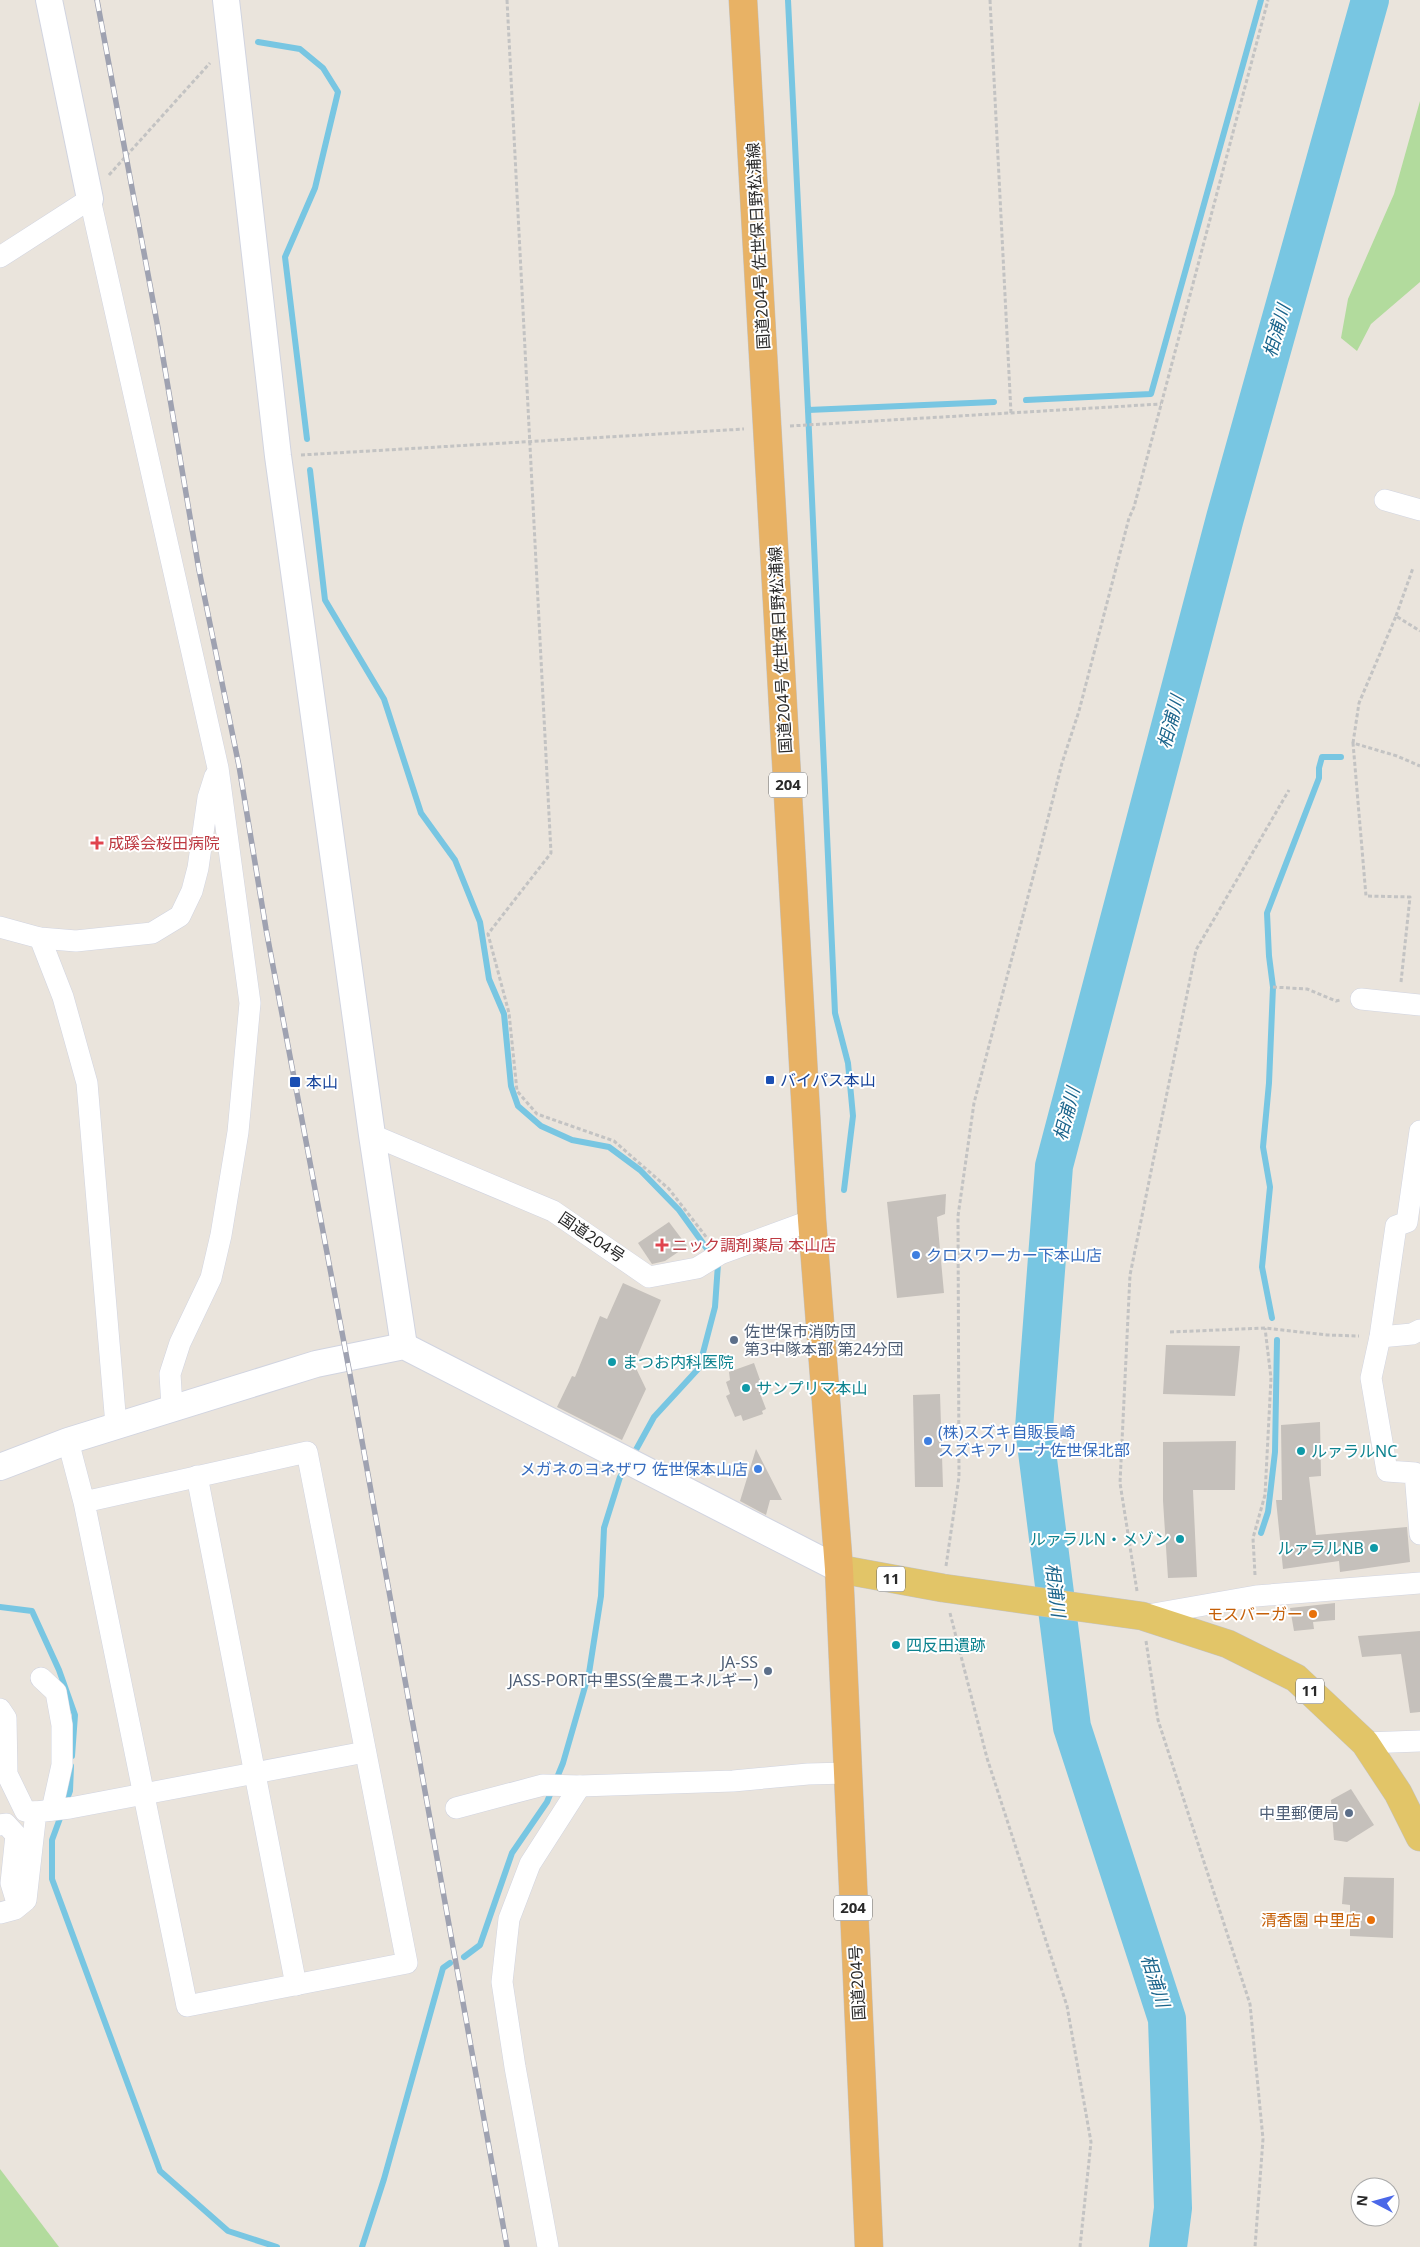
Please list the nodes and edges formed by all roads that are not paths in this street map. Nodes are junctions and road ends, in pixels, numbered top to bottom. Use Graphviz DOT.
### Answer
graph roads {
  1 [pos="49,0"];
  2 [pos="226,0"];
  3 [pos="744,0"];
  4 [pos="90,199"];
  5 [pos="0,258"];
  6 [pos="1385,500"];
  7 [pos="1420,510"];
  8 [pos="218,768"];
  9 [pos="0,927"];
  10 [pos="40,938"];
  11 [pos="1360,999"];
  12 [pos="1410,1004"];
  13 [pos="1420,1130"];
  14 [pos="372,1134"];
  15 [pos="812,1220"];
  16 [pos="1413,1223"];
  17 [pos="1420,1330"];
  18 [pos="1380,1337"];
  19 [pos="404,1346"];
  20 [pos="172,1407"];
  21 [pos="116,1425"];
  22 [pos="68,1441"];
  23 [pos="0,1467"];
  24 [pos="197,1476"];
  25 [pos="84,1502"];
  26 [pos="1420,1534"];
  27 [pos="839,1569"];
  28 [pos="1420,1584"];
  29 [pos="1142,1616"];
  30 [pos="41,1678"];
  31 [pos="0,1709"];
  32 [pos="1420,1741"];
  33 [pos="1365,1743"];
  34 [pos="364,1752"];
  35 [pos="847,1773"];
  36 [pos="254,1774"];
  37 [pos="580,1786"];
  38 [pos="146,1794"];
  39 [pos="456,1808"];
  40 [pos="54,1810"];
  41 [pos="0,1825"];
  42 [pos="1420,1837"];
  43 [pos="9,1910"];
  44 [pos="296,1985"];
  45 [pos="548,2247"];
  46 [pos="869,2247"];
  1 -- 4 [label="street"];
  2 -- 14 [label="street"];
  3 -- 15 [label="highway, 国道204号 佐世保日野松浦線 / 204"];
  4 -- 5 [label="street"];
  4 -- 8 [label="street"];
  6 -- 7 [label="street"];
  8 -- 10 [label="street"];
  8 -- 20 [label="street"];
  9 -- 10 [label="street"];
  10 -- 21 [label="street"];
  11 -- 12 [label="street"];
  13 -- 16 [label="street"];
  14 -- 15 [label="street, 国道204号"];
  14 -- 19 [label="street"];
  15 -- 27 [label="highway, 国道204号 佐世保日野松浦線 / 204"];
  16 -- 18 [label="street"];
  17 -- 18 [label="street"];
  18 -- 26 [label="street"];
  19 -- 20 [label="street"];
  19 -- 27 [label="street"];
  20 -- 21 [label="street"];
  21 -- 22 [label="street"];
  22 -- 23 [label="street"];
  22 -- 25 [label="street"];
  24 -- 25 [label="street"];
  24 -- 34 [label="street"];
  24 -- 36 [label="street"];
  25 -- 38 [label="street"];
  27 -- 29 [label="main road, 11"];
  27 -- 35 [label="highway, 国道204号 / 204"];
  28 -- 29 [label="street"];
  29 -- 33 [label="main road, 11"];
  30 -- 40 [label="street"];
  31 -- 40 [label="street"];
  32 -- 33 [label="street"];
  33 -- 42 [label="main road, 11"];
  34 -- 36 [label="street"];
  34 -- 44 [label="street"];
  35 -- 37 [label="street"];
  35 -- 46 [label="highway, 国道204号 / 204"];
  36 -- 38 [label="street"];
  36 -- 44 [label="street"];
  37 -- 39 [label="street"];
  37 -- 45 [label="street"];
  38 -- 40 [label="street"];
  38 -- 44 [label="street"];
  40 -- 43 [label="street"];
  41 -- 43 [label="street"];
}
